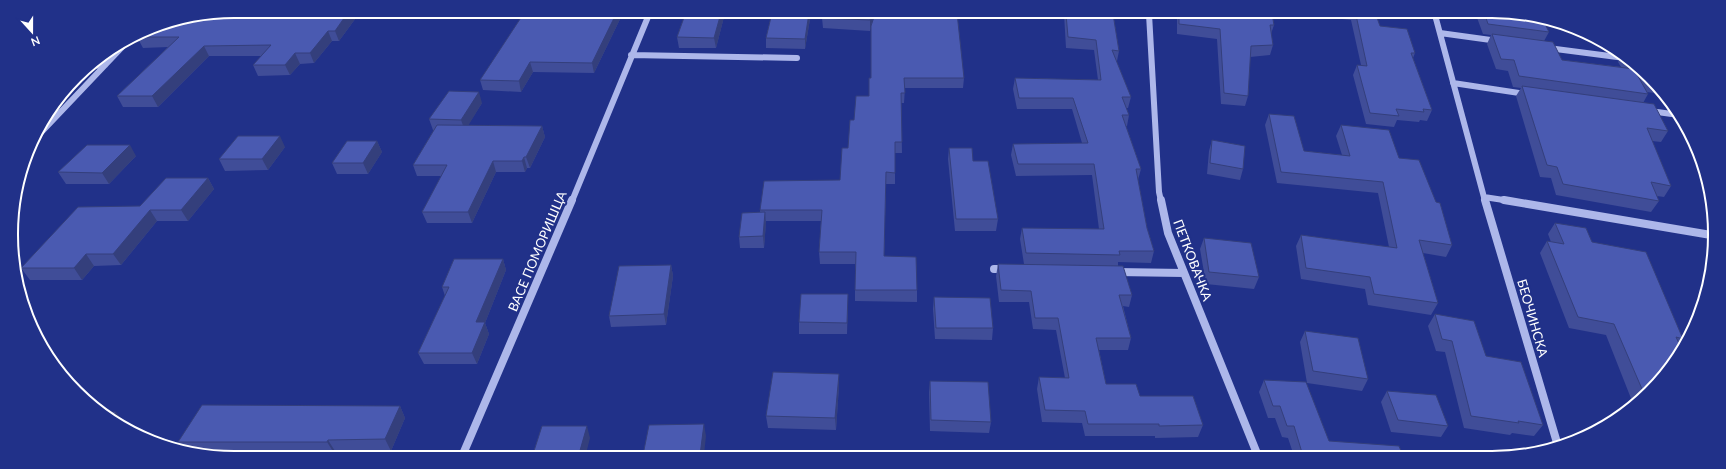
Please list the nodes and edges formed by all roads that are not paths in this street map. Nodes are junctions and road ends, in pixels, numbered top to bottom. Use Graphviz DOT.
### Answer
graph roads {
  1 [pos="647,18"];
  2 [pos="1148,18"];
  3 [pos="1436,18"];
  4 [pos="1440,33"];
  5 [pos="1502,41"];
  6 [pos="1540,46"];
  7 [pos="117,52"];
  8 [pos="631,55"];
  9 [pos="1615,57"];
  10 [pos="797,58"];
  11 [pos="100,65"];
  12 [pos="105,65"];
  13 [pos="1453,83"];
  14 [pos="1531,94"];
  15 [pos="1640,110"];
  16 [pos="1672,114"];
  17 [pos="48,125"];
  18 [pos="1484,197"];
  19 [pos="1708,234"];
  20 [pos="994,269"];
  21 [pos="1017,270"];
  22 [pos="1104,271"];
  23 [pos="1184,273"];
  24 [pos="1557,441"];
  25 [pos="464,451"];
  26 [pos="1256,451"];
  1 -- 8 [label="street, ВАСЕ ПОМОРИШЦА"];
  2 -- 23 [label="street, ПЕТКОВАЧКА"];
  3 -- 4 [label="street, БЕОЧИНСКА"];
  4 -- 5 [label="street"];
  4 -- 13 [label="street, БЕОЧИНСКА"];
  6 -- 9 [label="street"];
  7 -- 12 [label="street"];
  8 -- 10 [label="street"];
  8 -- 25 [label="street, ВАСЕ ПОМОРИШЦА"];
  11 -- 12 [label="street"];
  12 -- 17 [label="street"];
  13 -- 14 [label="street"];
  13 -- 18 [label="street, БЕОЧИНСКА"];
  15 -- 16 [label="street"];
  18 -- 19 [label="street"];
  18 -- 24 [label="street, БЕОЧИНСКА"];
  20 -- 21 [label="street"];
  22 -- 23 [label="street"];
  23 -- 26 [label="street, ПЕТКОВАЧКА"];
}
